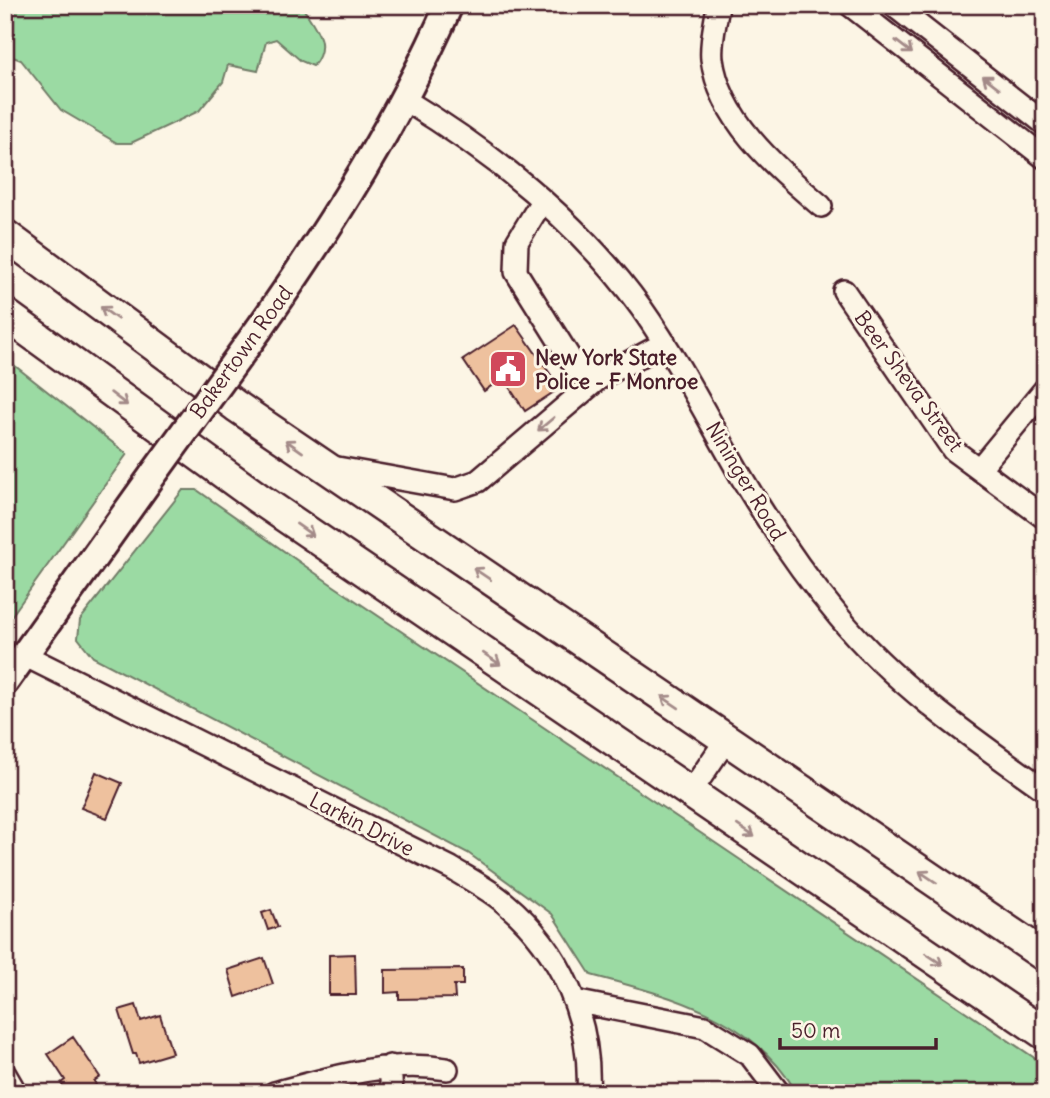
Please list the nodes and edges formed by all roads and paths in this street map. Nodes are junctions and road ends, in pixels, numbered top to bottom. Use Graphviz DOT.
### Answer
graph roads {
  1 [pos="449,5"];
  2 [pos="718,5"];
  3 [pos="850,5"];
  4 [pos="893,5"];
  5 [pos="405,100"];
  6 [pos="1045,124"];
  7 [pos="1045,158"];
  8 [pos="542,201"];
  9 [pos="821,206"];
  10 [pos="5,235"];
  11 [pos="844,290"];
  12 [pos="5,314"];
  13 [pos="665,343"];
  14 [pos="598,379"];
  15 [pos="1045,388"];
  16 [pos="324,466"];
  17 [pos="979,469"];
  18 [pos="1045,518"];
  19 [pos="24,655"];
  20 [pos="5,682"];
  21 [pos="726,740"];
  22 [pos="1045,790"];
  23 [pos="690,793"];
  24 [pos="1045,956"];
  25 [pos="574,1001"];
  26 [pos="1045,1034"];
  27 [pos="390,1066"];
  28 [pos="447,1069"];
  29 [pos="5,1074"];
  30 [pos="16,1093"];
  31 [pos="274,1093"];
  32 [pos="392,1093"];
  33 [pos="588,1093"];
  34 [pos="779,1093"];
  1 -- 5 [label="main road, Bakertown Road"];
  2 -- 9 [label="street"];
  3 -- 7 [label="street, one-way"];
  6 -- 4 [label="street, one-way"];
  5 -- 8 [label="street, Nininger Road"];
  5 -- 19 [label="main road, Bakertown Road, bridge"];
  8 -- 13 [label="street, Nininger Road"];
  8 -- 14 [label="street"];
  16 -- 10 [label="highway, one-way"];
  11 -- 17 [label="street, Beer Sheva Street"];
  12 -- 23 [label="highway, one-way"];
  13 -- 14 [label="street"];
  13 -- 22 [label="street, Nininger Road"];
  14 -- 16 [label="street, one-way"];
  15 -- 17 [label="street"];
  21 -- 16 [label="highway, one-way"];
  17 -- 18 [label="street, Beer Sheva Street"];
  19 -- 20 [label="main road, Bakertown Road"];
  19 -- 25 [label="street, Larkin Drive"];
  21 -- 23 [label="street"];
  24 -- 21 [label="highway, one-way"];
  23 -- 26 [label="highway, one-way"];
  25 -- 33 [label="street, Larkin Drive"];
  25 -- 34 [label="street"];
  27 -- 28 [label="street"];
  27 -- 31 [label="street"];
  27 -- 32 [label="street"];
  29 -- 30 [label="street"];
}
